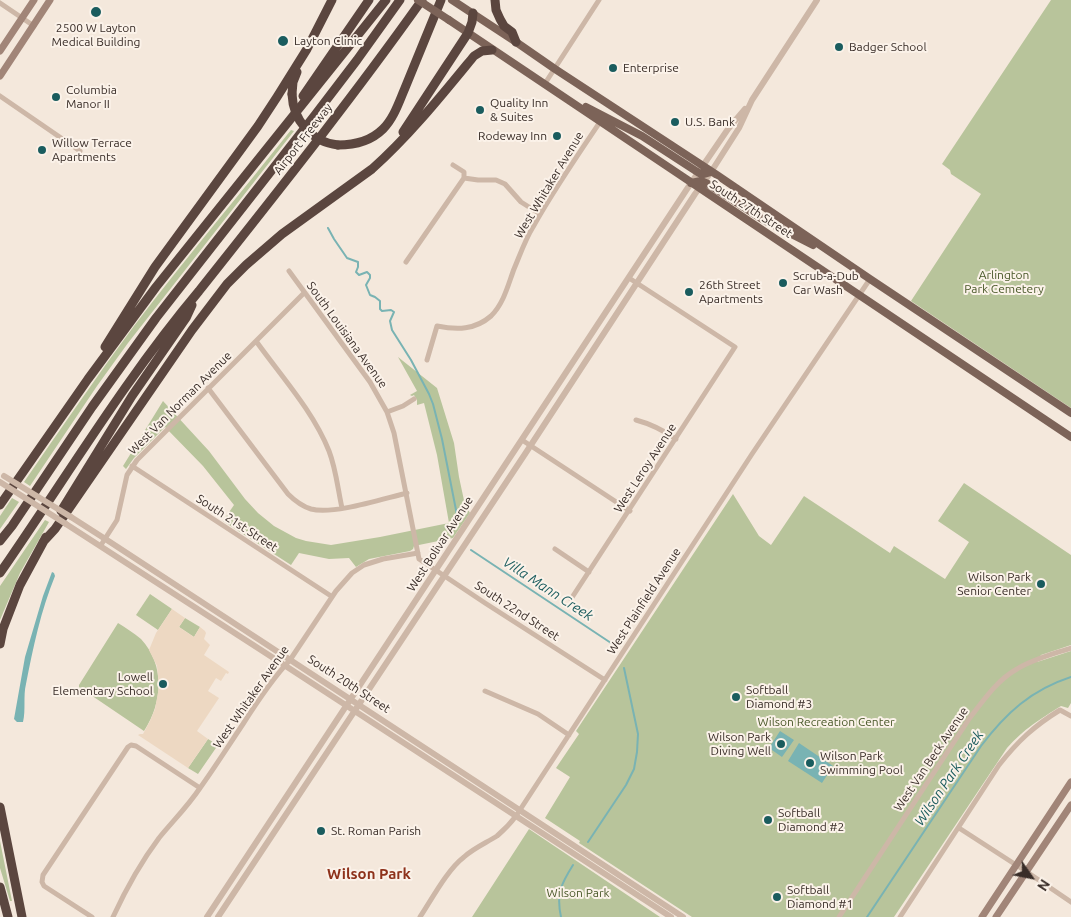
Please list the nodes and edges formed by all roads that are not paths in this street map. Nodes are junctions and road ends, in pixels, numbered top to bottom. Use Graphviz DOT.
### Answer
graph roads {
  1 [pos="34,0"];
  2 [pos="50,0"];
  3 [pos="332,0"];
  4 [pos="369,0"];
  5 [pos="386,0"];
  6 [pos="400,0"];
  7 [pos="420,0"];
  8 [pos="442,0"];
  9 [pos="495,0"];
  10 [pos="599,0"];
  11 [pos="817,0"];
  12 [pos="454,1"];
  13 [pos="0,3"];
  14 [pos="473,14"];
  15 [pos="22,18"];
  16 [pos="34,26"];
  17 [pos="468,33"];
  18 [pos="516,42"];
  19 [pos="307,49"];
  20 [pos="492,50"];
  21 [pos="0,51"];
  22 [pos="555,69"];
  23 [pos="0,76"];
  24 [pos="544,85"];
  25 [pos="559,94"];
  26 [pos="0,96"];
  27 [pos="749,104"];
  28 [pos="600,122"];
  29 [pos="80,151"];
  30 [pos="262,156"];
  31 [pos="384,159"];
  32 [pos="453,165"];
  33 [pos="701,170"];
  34 [pos="711,172"];
  35 [pos="464,178"];
  36 [pos="692,183"];
  37 [pos="702,185"];
  38 [pos="540,214"];
  39 [pos="668,218"];
  40 [pos="676,223"];
  41 [pos="839,258"];
  42 [pos="406,262"];
  43 [pos="288,271"];
  44 [pos="629,278"];
  45 [pos="870,279"];
  46 [pos="637,283"];
  47 [pos="199,291"];
  48 [pos="304,294"];
  49 [pos="859,295"];
  50 [pos="256,341"];
  51 [pos="576,358"];
  52 [pos="427,360"];
  53 [pos="585,363"];
  54 [pos="88,379"];
  55 [pos="208,388"];
  56 [pos="414,399"];
  57 [pos="387,412"];
  58 [pos="1071,413"];
  59 [pos="636,420"];
  60 [pos="1071,437"];
  61 [pos="676,439"];
  62 [pos="522,440"];
  63 [pos="530,446"];
  64 [pos="132,466"];
  65 [pos="2,474"];
  66 [pos="0,482"];
  67 [pos="407,493"];
  68 [pos="0,505"];
  69 [pos="342,508"];
  70 [pos="630,511"];
  71 [pos="105,539"];
  72 [pos="0,541"];
  73 [pos="43,542"];
  74 [pos="101,545"];
  75 [pos="555,549"];
  76 [pos="419,556"];
  77 [pos="437,570"];
  78 [pos="590,572"];
  79 [pos="0,573"];
  80 [pos="444,575"];
  81 [pos="332,596"];
  82 [pos="572,599"];
  83 [pos="0,644"];
  84 [pos="1071,648"];
  85 [pos="288,662"];
  86 [pos="605,680"];
  87 [pos="485,691"];
  88 [pos="349,703"];
  89 [pos="357,708"];
  90 [pos="1071,716"];
  91 [pos="569,735"];
  92 [pos="1071,782"];
  93 [pos="200,788"];
  94 [pos="1071,805"];
  95 [pos="0,807"];
  96 [pos="518,813"];
  97 [pos="958,828"];
  98 [pos="1016,865"];
  99 [pos="1027,872"];
  100 [pos="0,887"];
  101 [pos="1071,902"];
  102 [pos="0,911"];
  103 [pos="2,917"];
  104 [pos="8,917"];
  105 [pos="22,917"];
  106 [pos="92,917"];
  107 [pos="113,917"];
  108 [pos="207,917"];
  109 [pos="218,917"];
  110 [pos="420,917"];
  111 [pos="671,917"];
  112 [pos="683,917"];
  113 [pos="838,917"];
  114 [pos="900,917"];
  115 [pos="982,917"];
  116 [pos="996,917"];
  1 -- 15 [label="main road"];
  2 -- 16 [label="main road"];
  3 -- 19 [label="highway"];
  4 -- 30 [label="highway"];
  5 -- 30 [label="highway"];
  6 -- 72 [label="highway"];
  7 -- 17 [label="main road, South 27th Street, bridge"];
  7 -- 47 [label="highway, Airport Freeway"];
  8 -- 19 [label="highway, bridge"];
  9 -- 18 [label="highway"];
  10 -- 22 [label="street"];
  11 -- 27 [label="street"];
  12 -- 14 [label="main road, South 27th Street"];
  13 -- 15 [label="street"];
  14 -- 17 [label="highway"];
  14 -- 18 [label="main road, South 27th Street"];
  15 -- 16 [label="street"];
  15 -- 21 [label="main road"];
  16 -- 23 [label="main road"];
  17 -- 20 [label="main road, South 27th Street"];
  17 -- 31 [label="highway"];
  18 -- 22 [label="main road, South 27th Street"];
  19 -- 54 [label="highway"];
  20 -- 24 [label="main road, South 27th Street"];
  20 -- 31 [label="highway"];
  22 -- 24 [label="street"];
  22 -- 33 [label="main road, South 27th Street"];
  24 -- 25 [label="main road, South 27th Street"];
  25 -- 28 [label="main road, South 27th Street"];
  25 -- 33 [label="main road"];
  26 -- 29 [label="street"];
  27 -- 33 [label="street, West Bolivar Avenue"];
  27 -- 34 [label="street, West Bolivar Avenue"];
  28 -- 36 [label="main road, South 27th Street"];
  28 -- 38 [label="street, West Whitaker Avenue"];
  30 -- 54 [label="highway"];
  31 -- 73 [label="highway"];
  32 -- 35 [label="street"];
  33 -- 34 [label="main road"];
  33 -- 36 [label="street, West Bolivar Avenue"];
  34 -- 37 [label="street, West Bolivar Avenue"];
  34 -- 41 [label="main road, South 27th Street"];
  35 -- 38 [label="street"];
  35 -- 42 [label="street"];
  36 -- 37 [label="main road"];
  36 -- 39 [label="street, West Bolivar Avenue"];
  37 -- 40 [label="street, West Bolivar Avenue"];
  37 -- 41 [label="main road"];
  37 -- 49 [label="main road, South 27th Street"];
  38 -- 52 [label="street, West Whitaker Avenue"];
  39 -- 40 [label="street"];
  39 -- 44 [label="street, West Bolivar Avenue"];
  40 -- 46 [label="street, West Bolivar Avenue"];
  41 -- 45 [label="main road, South 27th Street"];
  43 -- 48 [label="street, South Louisiana Avenue"];
  44 -- 46 [label="street"];
  44 -- 51 [label="street, West Bolivar Avenue"];
  45 -- 49 [label="street, West Plainfield Avenue"];
  45 -- 58 [label="main road, South 27th Street"];
  46 -- 53 [label="street, West Bolivar Avenue"];
  46 -- 61 [label="street, West Leroy Avenue"];
  47 -- 73 [label="highway"];
  47 -- 79 [label="highway"];
  48 -- 50 [label="street, West Van Norman Avenue"];
  48 -- 57 [label="street, South Louisiana Avenue"];
  49 -- 60 [label="main road, South 27th Street"];
  49 -- 86 [label="street, West Plainfield Avenue"];
  50 -- 55 [label="street, West Van Norman Avenue"];
  50 -- 69 [label="street"];
  51 -- 53 [label="street"];
  51 -- 62 [label="street, West Bolivar Avenue"];
  53 -- 63 [label="street, West Bolivar Avenue"];
  54 -- 68 [label="highway"];
  55 -- 64 [label="street, West Van Norman Avenue"];
  55 -- 69 [label="street"];
  56 -- 57 [label="street"];
  57 -- 67 [label="street, South Louisiana Avenue"];
  59 -- 61 [label="street"];
  61 -- 70 [label="street, West Leroy Avenue"];
  62 -- 63 [label="street"];
  62 -- 77 [label="street, West Bolivar Avenue"];
  63 -- 70 [label="street"];
  63 -- 80 [label="street, West Bolivar Avenue"];
  64 -- 71 [label="street, West Van Norman Avenue"];
  64 -- 81 [label="street, South 21st Street"];
  65 -- 71 [label="street, South 20th Street, bridge"];
  66 -- 74 [label="street, South 20th Street, bridge"];
  67 -- 69 [label="street"];
  67 -- 76 [label="street, South Louisiana Avenue"];
  70 -- 78 [label="street, West Leroy Avenue"];
  71 -- 74 [label="street, West Van Norman Avenue"];
  71 -- 85 [label="street, South 20th Street"];
  73 -- 83 [label="highway"];
  74 -- 85 [label="street, South 20th Street"];
  75 -- 78 [label="street"];
  76 -- 77 [label="street, South 22nd Street"];
  76 -- 81 [label="street, West Whitaker Avenue"];
  77 -- 80 [label="street, South 22nd Street"];
  77 -- 88 [label="street, West Bolivar Avenue"];
  78 -- 82 [label="street, West Leroy Avenue"];
  80 -- 86 [label="street, South 22nd Street"];
  80 -- 89 [label="street, West Bolivar Avenue"];
  81 -- 85 [label="street, West Whitaker Avenue"];
  84 -- 113 [label="street, West Van Beck Avenue"];
  85 -- 88 [label="street, South 20th Street"];
  85 -- 93 [label="street, West Whitaker Avenue"];
  86 -- 91 [label="street, West Plainfield Avenue"];
  87 -- 91 [label="street"];
  88 -- 89 [label="street, South 20th Street"];
  88 -- 108 [label="street, West Bolivar Avenue"];
  89 -- 96 [label="street, South 20th Street"];
  89 -- 109 [label="street, West Bolivar Avenue"];
  90 -- 97 [label="street"];
  91 -- 96 [label="street, West Plainfield Avenue"];
  92 -- 98 [label="main road"];
  93 -- 106 [label="street"];
  93 -- 107 [label="street, West Whitaker Avenue"];
  94 -- 99 [label="main road"];
  95 -- 105 [label="highway"];
  96 -- 110 [label="street, West Plainfield Avenue"];
  96 -- 111 [label="street, South 20th Street"];
  96 -- 112 [label="street, South 20th Street"];
  97 -- 98 [label="street"];
  97 -- 114 [label="street"];
  98 -- 99 [label="street"];
  98 -- 115 [label="main road"];
  99 -- 101 [label="street"];
  99 -- 116 [label="main road"];
  100 -- 104 [label="highway"];
  102 -- 103 [label="highway"];
}
